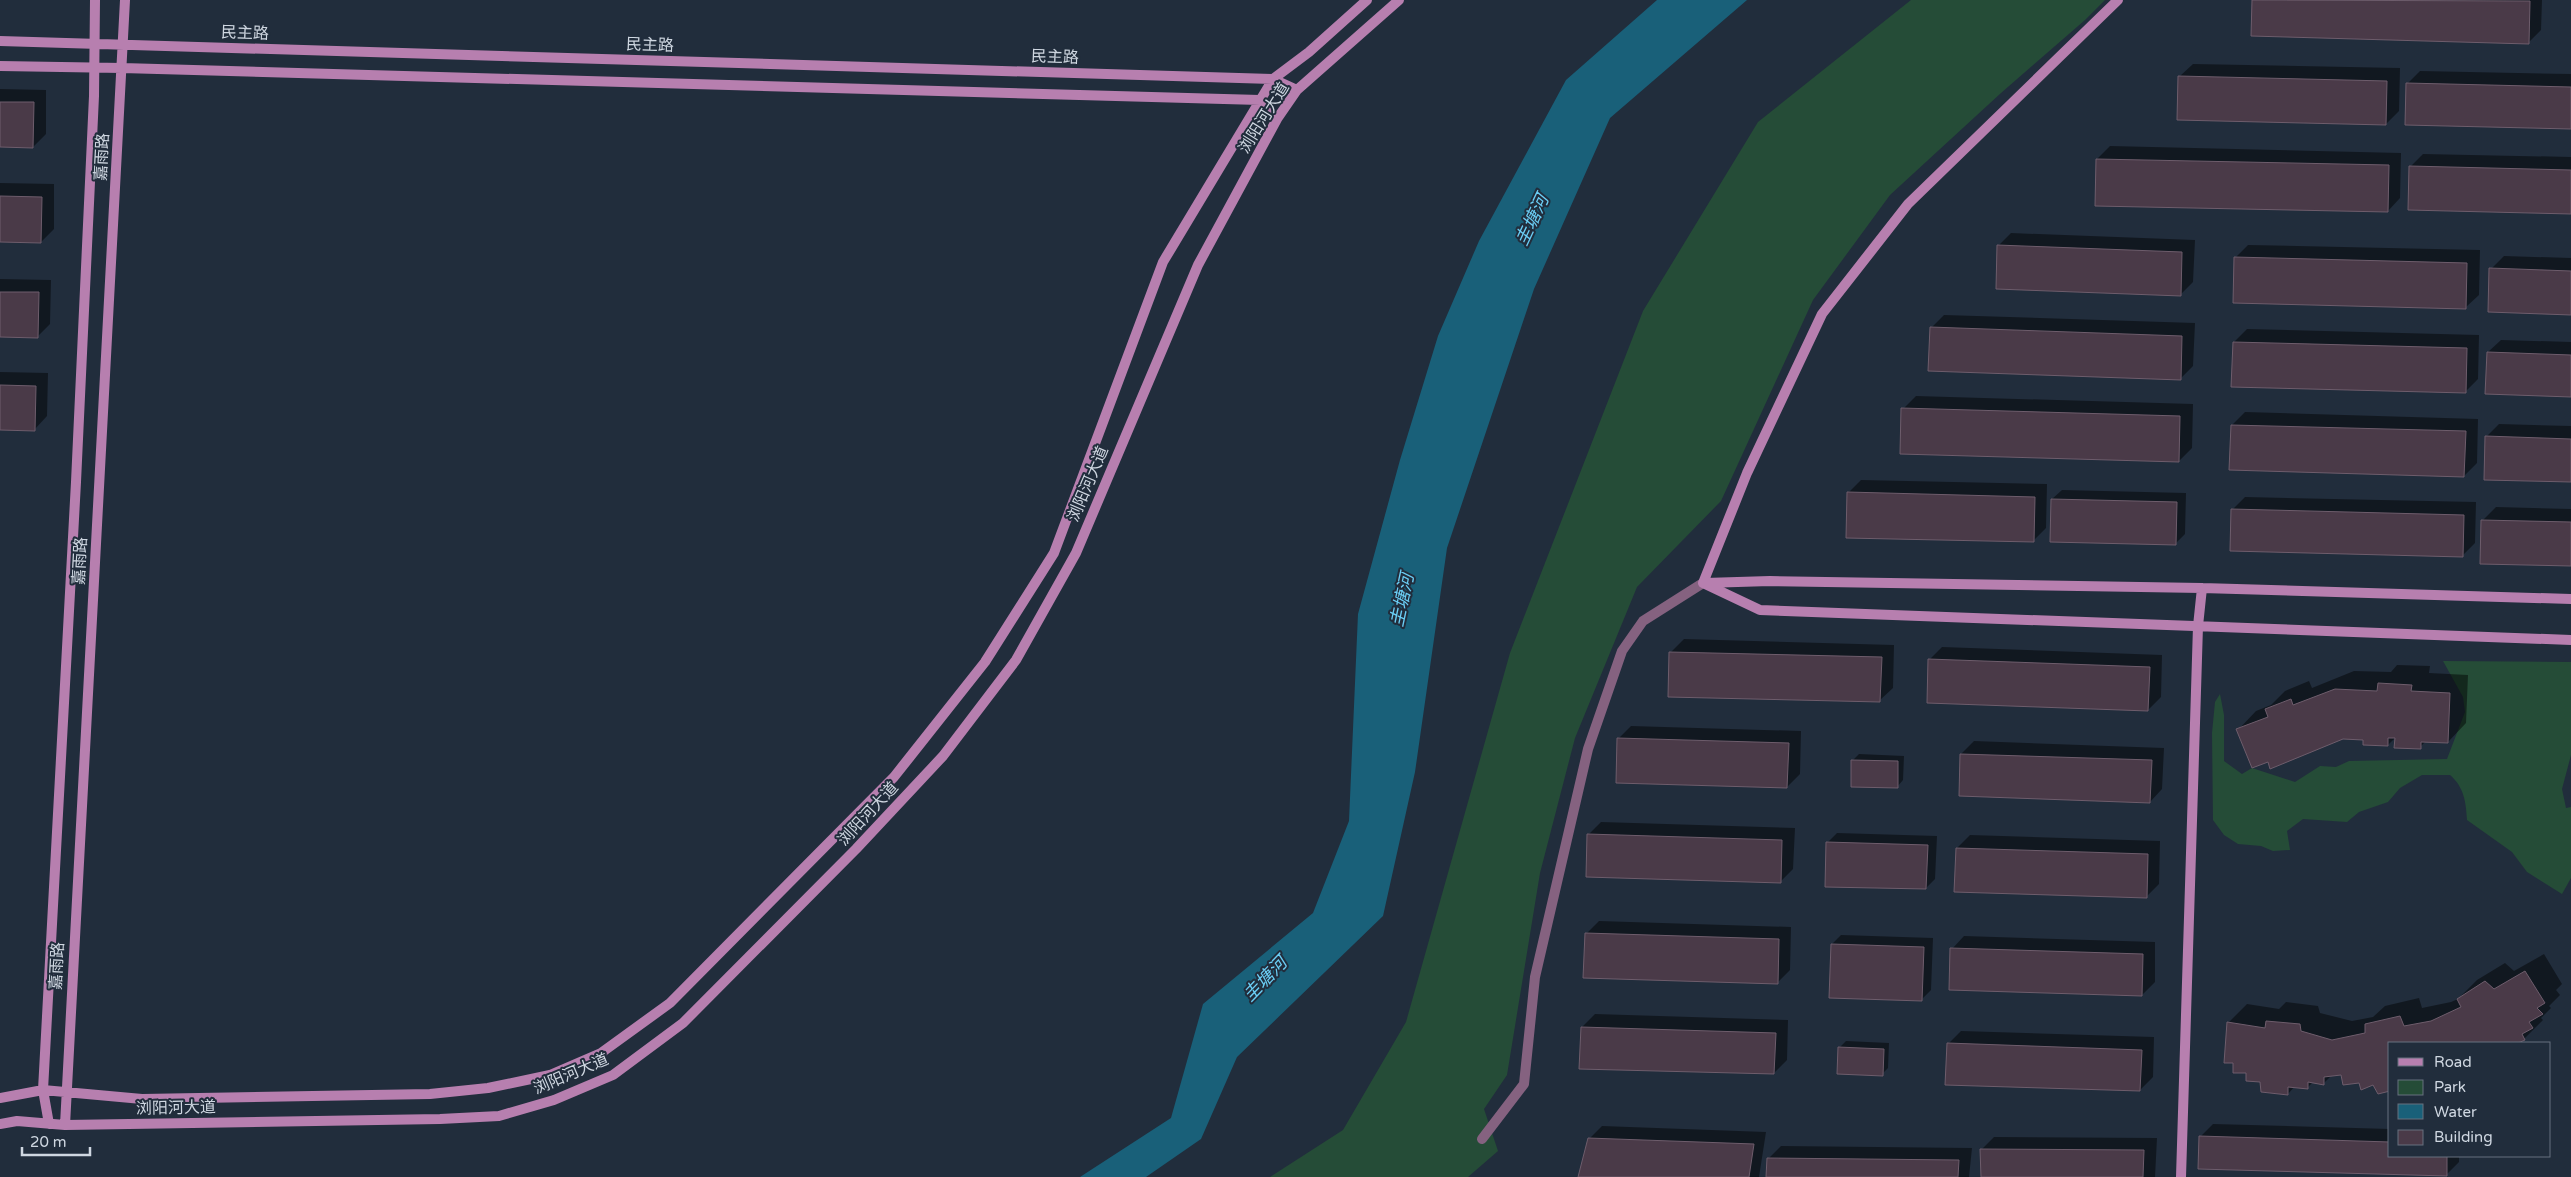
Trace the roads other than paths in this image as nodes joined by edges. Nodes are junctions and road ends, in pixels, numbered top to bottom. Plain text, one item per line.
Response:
1 (95, 0) edge
2 (125, 0) edge
3 (1367, 0) edge
4 (1399, 0) edge
5 (2118, 0) edge
6 (0, 42) edge
7 (94, 44) junction
8 (124, 44) junction
9 (0, 66) edge
10 (94, 68) junction
11 (122, 68) junction
12 (1273, 79) junction
13 (1297, 90) junction
14 (1260, 100) junction
15 (1277, 119) junction
16 (1703, 583) junction
17 (2202, 588) junction
18 (2571, 599) edge
19 (2198, 626) junction
20 (2571, 640) edge
21 (43, 1090) junction
22 (65, 1092) junction
23 (0, 1098) edge
24 (0, 1124) edge
25 (49, 1124) junction
26 (65, 1124) junction
27 (1482, 1139) dead end
28 (2182, 1177) edge

1 - 7 main road, 嘉雨路
2 - 8 main road, 嘉雨路
3 - 12 main road, 浏阳河大道
4 - 13 main road, 浏阳河大道
5 - 16 main road
6 - 7 main road, 民主路
7 - 8 main road, 民主路
7 - 10 main road, 嘉雨路
8 - 11 main road, 嘉雨路
8 - 12 main road, 民主路
9 - 10 main road
10 - 11 main road
10 - 21 main road, 嘉雨路
11 - 14 main road
11 - 22 main road, 嘉雨路
12 - 13 main road, 民主路
12 - 14 main road, 浏阳河大道
13 - 15 main road, 浏阳河大道
14 - 15 main road
14 - 22 main road, 浏阳河大道
15 - 26 main road, 浏阳河大道
16 - 17 main road
16 - 19 main road
16 - 27 street
17 - 18 main road
17 - 19 main road
19 - 20 main road
19 - 28 main road
21 - 22 main road, 浏阳河大道
21 - 23 main road, 浏阳河大道
21 - 25 main road, 嘉雨路
22 - 26 main road, 嘉雨路
24 - 25 main road, 浏阳河大道
25 - 26 main road, 浏阳河大道

